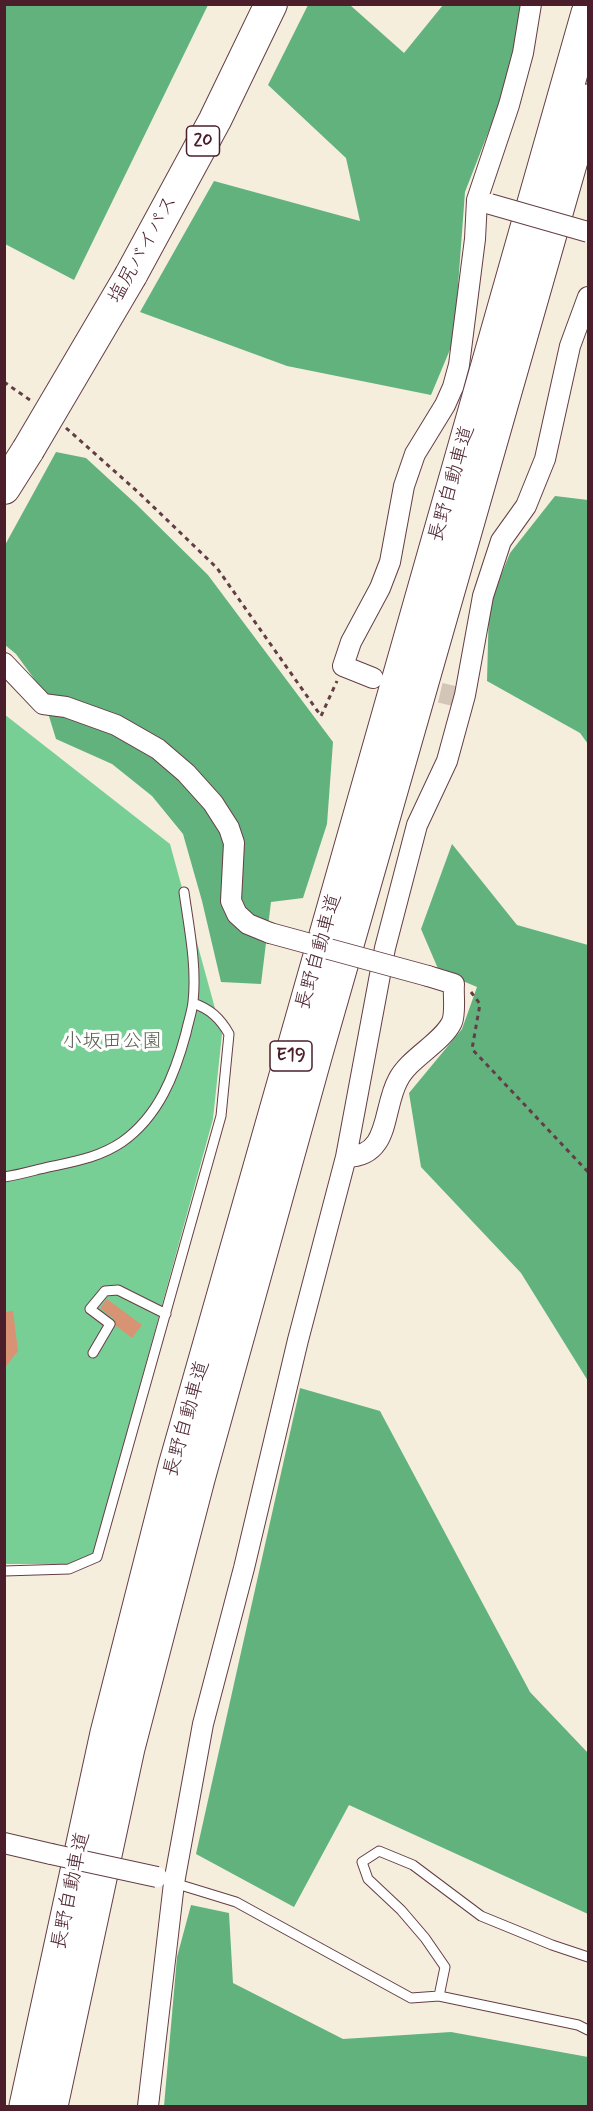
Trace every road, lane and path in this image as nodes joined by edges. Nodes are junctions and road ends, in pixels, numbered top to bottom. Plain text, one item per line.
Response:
1 (271, 4) edge
2 (531, 4) edge
3 (588, 13) edge
4 (588, 101) edge
5 (483, 202) junction
6 (588, 232) edge
7 (588, 297) edge
8 (4, 382) edge
9 (36, 404) dead end
10 (62, 425) dead end
11 (4, 488) edge
12 (4, 663) edge
13 (343, 666) junction
14 (373, 678) dead end
15 (184, 892) dead end
16 (454, 984) junction
17 (193, 1003) junction
18 (346, 1157) junction
19 (588, 1172) edge
20 (4, 1177) edge
21 (166, 1314) junction
22 (93, 1353) dead end
23 (4, 1572) edge
24 (4, 1843) edge
25 (166, 1880) junction
26 (588, 1957) edge
27 (439, 1996) junction
28 (588, 2030) edge
29 (26, 2106) edge
30 (51, 2106) edge
31 (148, 2106) edge

1 - 11 highway, 塩尻バイパス / 20, bridge
2 - 5 street
3 - 29 highway, 長野自動車道 / E19
4 - 30 highway, 長野自動車道 / E19
5 - 6 street, bridge
5 - 13 street
7 - 18 street
8 - 9 path
10 - 13 path
12 - 16 street, bridge
13 - 14 street
15 - 17 lane
16 - 18 street
16 - 19 path
17 - 20 lane
17 - 21 lane
18 - 25 street
21 - 22 lane
21 - 23 lane
24 - 25 street, bridge
25 - 27 lane
25 - 31 street
26 - 27 lane
27 - 28 lane

